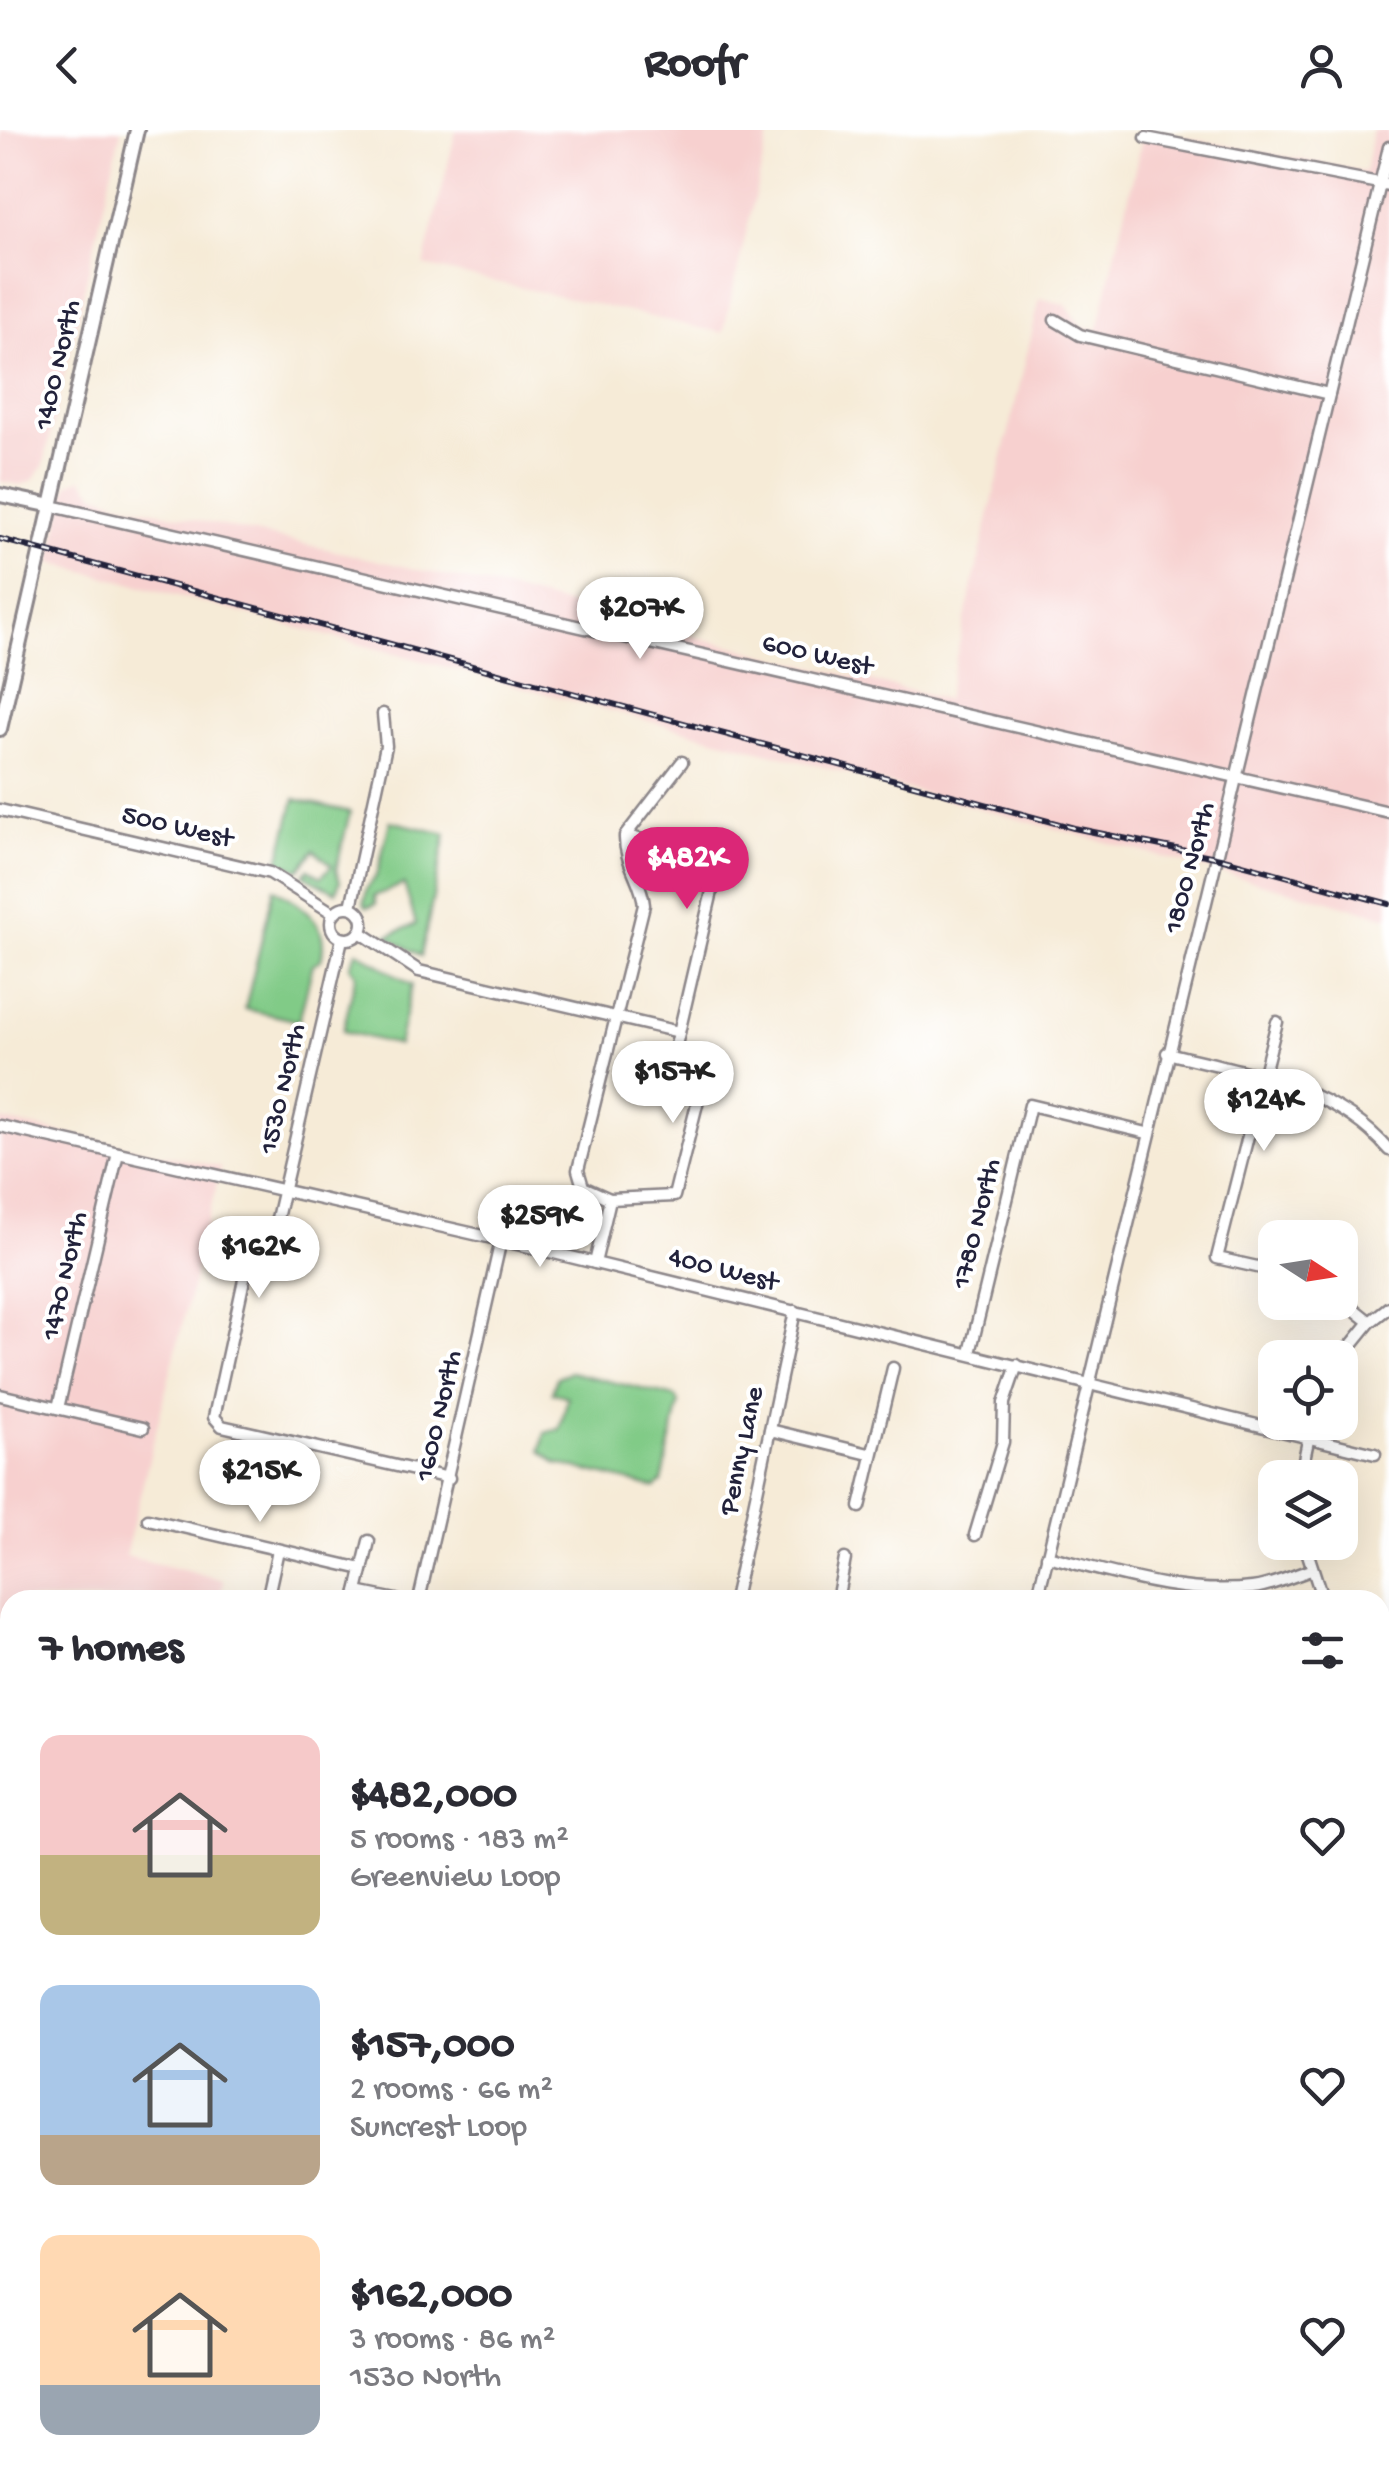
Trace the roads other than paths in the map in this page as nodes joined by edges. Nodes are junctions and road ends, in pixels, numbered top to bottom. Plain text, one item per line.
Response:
1 (138, 130) edge
2 (1146, 138) dead end
3 (1389, 147) edge
4 (1385, 184) edge
5 (1055, 320) dead end
6 (1330, 394) junction
7 (0, 495) edge
8 (52, 506) junction
9 (4, 696) edge
10 (382, 714) dead end
11 (0, 728) edge
12 (682, 762) dead end
13 (1237, 779) junction
14 (0, 810) edge
15 (1389, 812) edge
16 (625, 836) junction
17 (351, 907) junction
18 (333, 914) junction
19 (360, 932) junction
20 (342, 939) junction
21 (615, 1016) junction
22 (1276, 1022) dead end
23 (679, 1032) junction
24 (1167, 1053) junction
25 (1263, 1077) junction
26 (0, 1126) edge
27 (1148, 1134) junction
28 (1389, 1150) edge
29 (118, 1153) junction
30 (284, 1190) junction
31 (610, 1199) junction
32 (501, 1240) junction
33 (595, 1263) junction
34 (1258, 1267) edge
35 (1389, 1306) edge
36 (795, 1311) junction
37 (1358, 1312) edge
38 (1370, 1322) junction
39 (1355, 1340) edge
40 (970, 1354) junction
41 (1017, 1365) junction
42 (893, 1368) dead end
43 (1088, 1381) junction
44 (0, 1395) edge
45 (58, 1408) junction
46 (1258, 1425) edge
47 (142, 1428) dead end
48 (770, 1430) junction
49 (1316, 1440) edge
50 (869, 1454) junction
51 (1376, 1454) dead end
52 (449, 1478) junction
53 (860, 1507) dead end
54 (148, 1519) dead end
55 (975, 1535) dead end
56 (369, 1541) dead end
57 (278, 1550) junction
58 (1047, 1556) junction
59 (845, 1559) dead end
60 (1308, 1560) edge
61 (362, 1569) junction
62 (1311, 1570) junction
63 (269, 1590) edge
64 (357, 1590) edge
65 (421, 1590) edge
66 (736, 1590) edge
67 (838, 1590) edge
68 (1039, 1590) edge
69 (1319, 1590) edge

1 - 8 main road, 1400 North
2 - 4 street
3 - 4 street, 1800 North
4 - 6 street, 1800 North
5 - 6 street
6 - 13 street, 1800 North
7 - 8 main road, 600 West
8 - 9 main road, 1400 North
8 - 13 street, 600 West
9 - 11 main road, 1400 North
10 - 17 street
12 - 16 street
13 - 15 street, 600 West
13 - 24 street, 1800 North
14 - 18 street, 500 West
16 - 21 street
16 - 23 street
17 - 18 street
17 - 19 street
18 - 20 street
19 - 20 street
19 - 21 street
20 - 30 street, 1530 North
21 - 23 street
21 - 31 street
22 - 25 street
23 - 31 street
24 - 25 street
24 - 27 street, 1800 North
25 - 28 street
25 - 34 street
26 - 29 street, 400 West
27 - 40 street, 1780 North
27 - 43 street, 1800 North
29 - 30 street, 400 West
29 - 45 street, 1470 North
30 - 32 street, 400 West
30 - 52 street, 1530 North
31 - 33 street
32 - 33 street, 400 West
32 - 52 street, 1600 North
33 - 36 street, 400 West
35 - 38 street
36 - 40 street, 400 West
36 - 48 street, Penny Lane
37 - 38 street
38 - 39 street
40 - 41 street, 400 West
41 - 43 street, 400 West
41 - 55 street
42 - 50 street
43 - 46 street, 400 West
43 - 58 street, 1800 North
44 - 45 street
45 - 47 street
48 - 50 street
48 - 66 street, Penny Lane
49 - 51 street, 400 West
50 - 53 street
52 - 65 street, 1600 North
54 - 57 street
56 - 61 street
57 - 61 street
57 - 63 street
58 - 62 street
58 - 68 street, 1800 North
59 - 67 street
60 - 62 street
61 - 64 street
62 - 69 street

